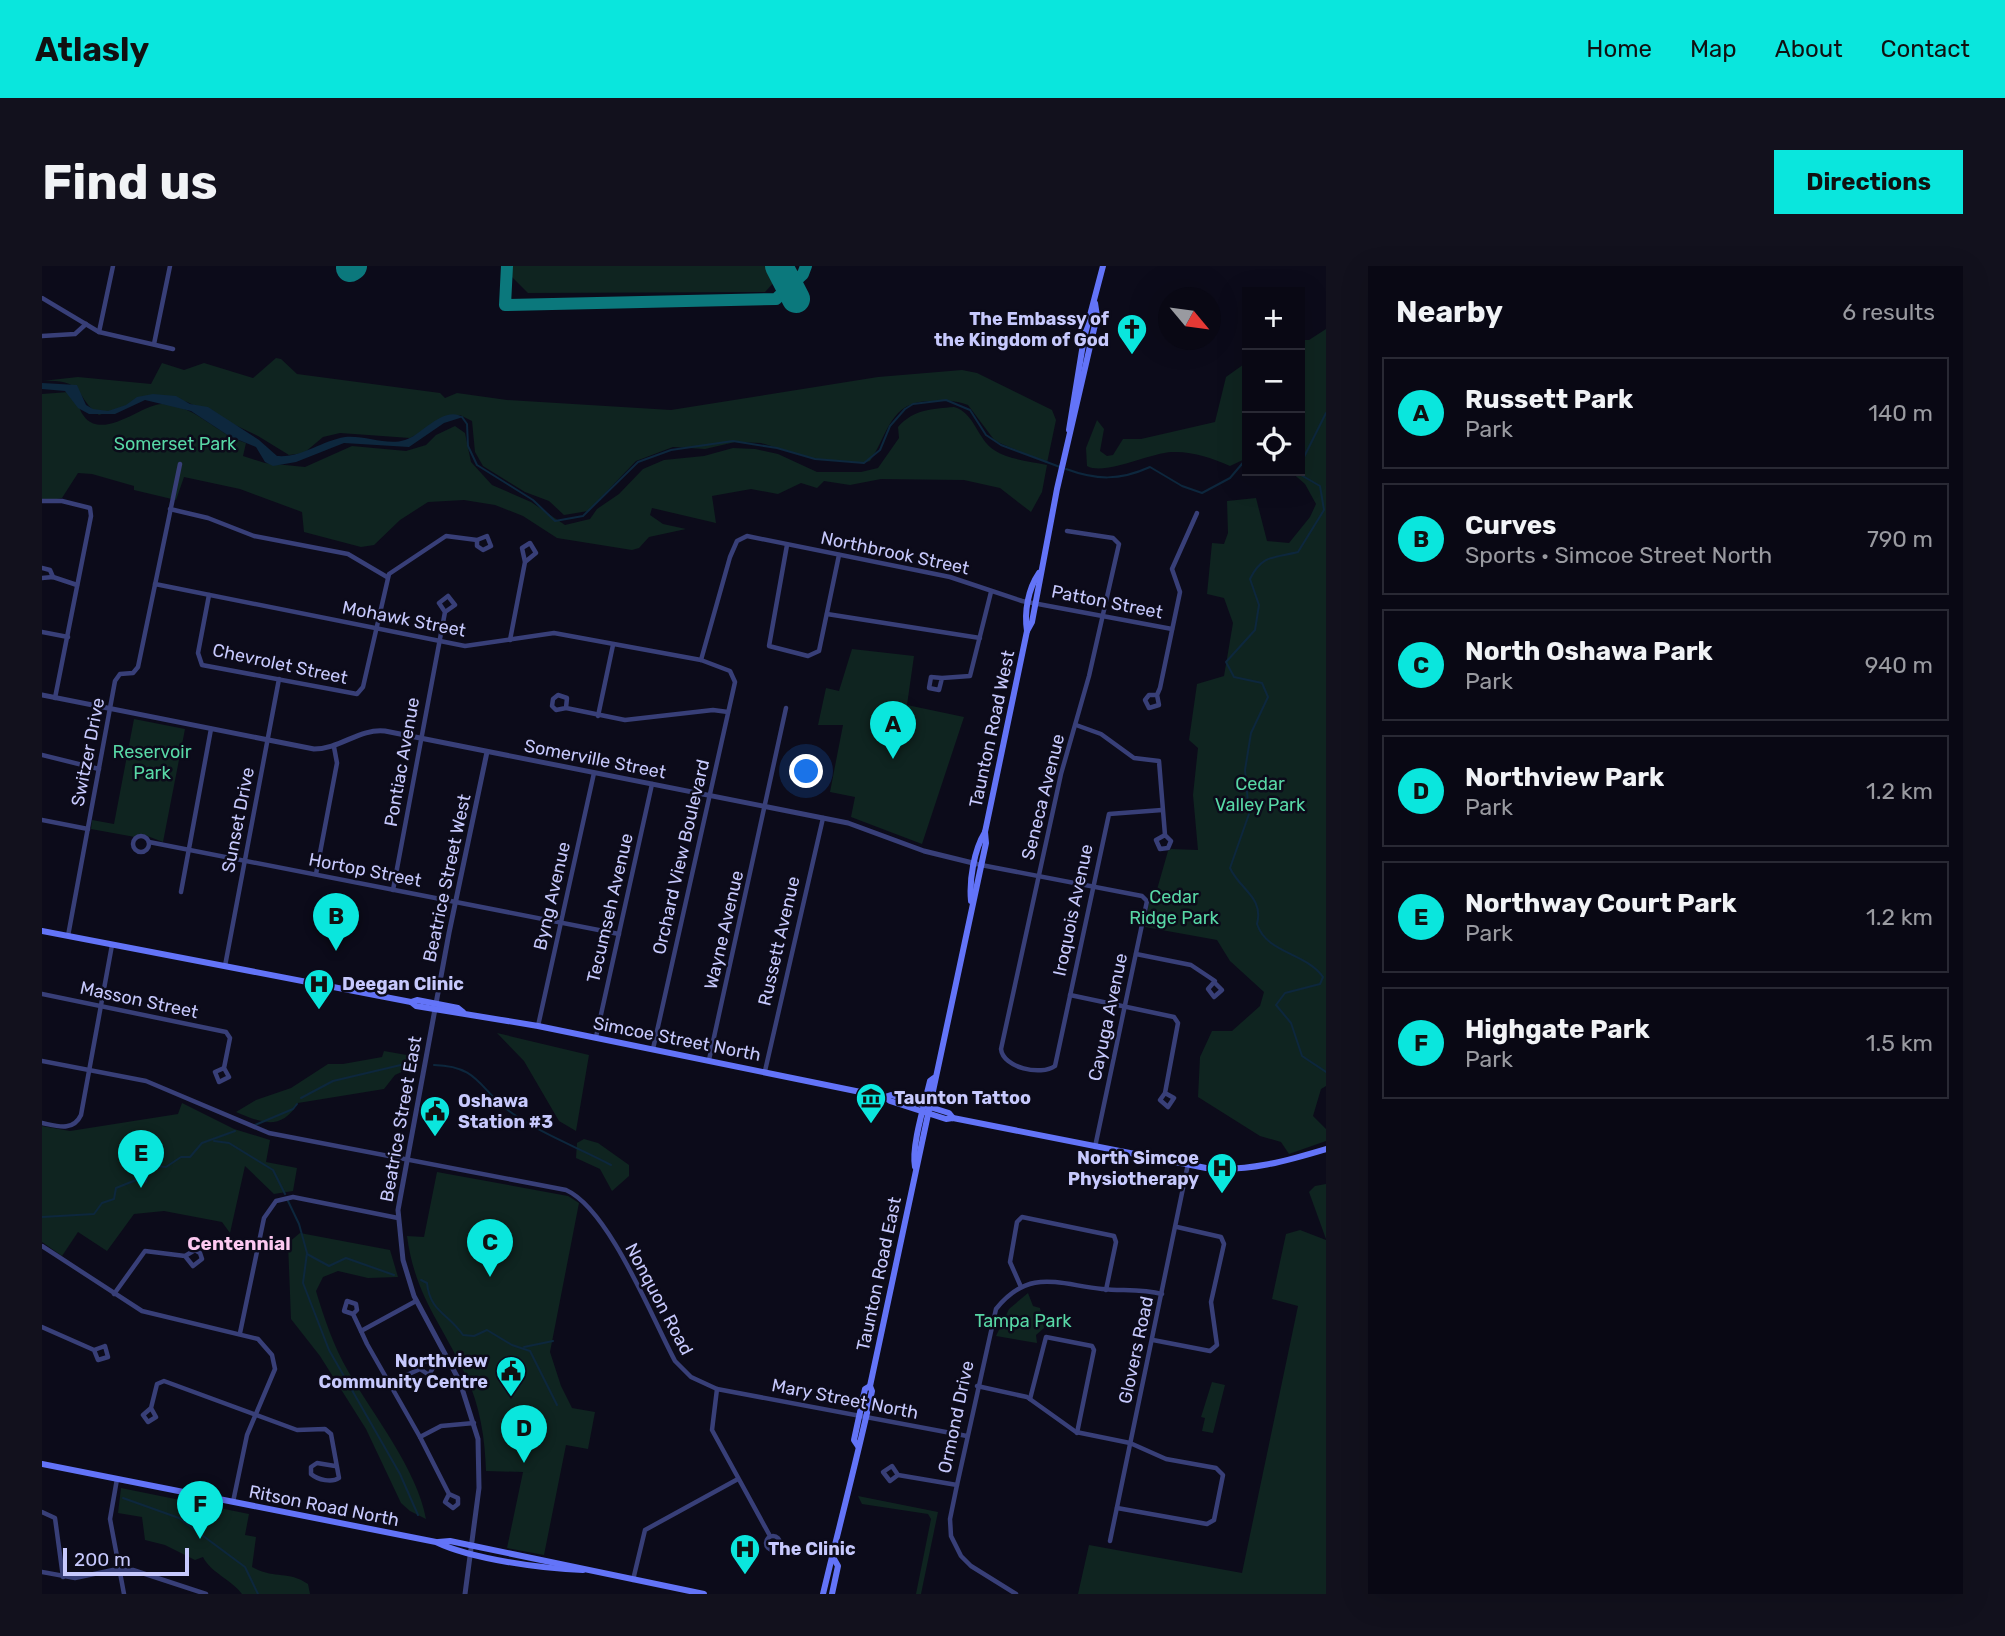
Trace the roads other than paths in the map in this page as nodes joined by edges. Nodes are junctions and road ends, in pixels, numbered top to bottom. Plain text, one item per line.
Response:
1 (113, 266) edge
2 (170, 266) edge
3 (1103, 266) edge
4 (42, 298) edge
5 (86, 324) junction
6 (99, 332) junction
7 (42, 336) edge
8 (154, 344) junction
9 (173, 349) dead end
10 (180, 464) dead end
11 (42, 501) edge
12 (170, 509) junction
13 (1197, 513) dead end
14 (1066, 531) dead end
15 (477, 540) dead end
16 (787, 545) junction
17 (839, 555) junction
18 (526, 562) dead end
19 (42, 568) edge
20 (54, 577) junction
21 (387, 577) junction
22 (42, 578) edge
23 (155, 584) junction
24 (77, 585) junction
25 (991, 592) junction
26 (209, 595) junction
27 (1032, 602) junction
28 (445, 612) dead end
29 (827, 614) junction
30 (1103, 615) junction
31 (375, 628) junction
32 (1172, 629) junction
33 (42, 632) edge
34 (68, 637) junction
35 (980, 638) junction
36 (510, 640) junction
37 (439, 641) junction
38 (613, 645) junction
39 (701, 660) junction
40 (730, 671) joint
41 (942, 678) dead end
42 (279, 679) junction
43 (42, 695) edge
44 (1157, 695) dead end
45 (55, 698) junction
46 (566, 708) dead end
47 (786, 708) dead end
48 (110, 709) junction
49 (728, 712) junction
50 (598, 716) junction
51 (1076, 725) junction
52 (211, 729) junction
53 (420, 738) junction
54 (268, 740) junction
55 (334, 747) junction
56 (487, 751) junction
57 (42, 755) edge
58 (99, 769) junction
59 (594, 773) junction
60 (652, 784) junction
61 (709, 796) junction
62 (766, 806) junction
63 (1161, 810) junction
64 (824, 818) junction
65 (42, 820) edge
66 (88, 829) junction
67 (1165, 835) dead end
68 (149, 842) dead end
69 (189, 849) junction
70 (245, 860) junction
71 (978, 864) junction
72 (316, 874) junction
73 (1037, 876) junction
74 (1092, 887) junction
75 (393, 890) junction
76 (181, 892) dead end
77 (1142, 896) joint
78 (456, 902) junction
79 (561, 922) junction
80 (42, 931) edge
81 (619, 934) junction
82 (68, 936) junction
83 (113, 945) junction
84 (1136, 954) junction
85 (225, 967) junction
86 (1215, 983) dead end
87 (42, 995) edge
88 (1070, 995) junction
89 (101, 1006) junction
90 (436, 1006) junction
91 (1125, 1006) junction
92 (538, 1026) junction
93 (596, 1037) junction
94 (653, 1049) junction
95 (709, 1060) junction
96 (42, 1061) edge
97 (1055, 1066) joint
98 (224, 1068) dead end
99 (89, 1070) junction
100 (765, 1071) junction
101 (1165, 1093) dead end
102 (927, 1109) junction
103 (42, 1123) edge
104 (1095, 1147) junction
105 (1326, 1149) edge
106 (406, 1159) junction
107 (1188, 1164) junction
108 (398, 1218) junction
109 (1177, 1227) junction
110 (42, 1246) edge
111 (185, 1256) dead end
112 (1021, 1287) junction
113 (1106, 1290) junction
114 (114, 1294) junction
115 (1162, 1294) junction
116 (416, 1301) junction
117 (354, 1314) dead end
118 (42, 1327) edge
119 (361, 1331) junction
120 (240, 1333) junction
121 (1153, 1340) junction
122 (94, 1350) dead end
123 (420, 1369) dead end
124 (387, 1384) junction
125 (977, 1386) junction
126 (717, 1389) junction
127 (1030, 1399) junction
128 (151, 1408) dead end
129 (255, 1415) junction
130 (863, 1416) junction
131 (474, 1423) junction
132 (1077, 1433) junction
133 (967, 1436) junction
134 (420, 1437) junction
135 (1130, 1443) junction
136 (42, 1464) edge
137 (335, 1466) junction
138 (898, 1475) dead end
139 (117, 1479) junction
140 (738, 1479) junction
141 (957, 1485) junction
142 (449, 1494) dead end
143 (233, 1502) junction
144 (1117, 1508) junction
145 (42, 1512) edge
146 (770, 1536) dead end
147 (1110, 1541) dead end
148 (471, 1549) junction
149 (834, 1559) junction
150 (119, 1570) junction
151 (42, 1572) edge
152 (63, 1577) junction
153 (633, 1580) junction
154 (124, 1594) edge
155 (206, 1594) edge
156 (465, 1594) edge
157 (704, 1594) edge
158 (823, 1594) edge
159 (832, 1594) edge
160 (1016, 1594) edge

1 - 6 street
2 - 8 street
3 - 27 main road, Taunton Road West
4 - 5 street
5 - 6 street
5 - 7 street
6 - 8 street
8 - 9 street
10 - 12 street, Switzer Drive
11 - 24 street
12 - 21 street
12 - 23 street, Switzer Drive
13 - 32 street
14 - 30 street, Seneca Avenue
15 - 21 street
16 - 17 street, Northbrook Street
16 - 29 street
16 - 39 street, Northbrook Street
17 - 25 street, Northbrook Street
17 - 29 street
18 - 36 street
19 - 20 street
20 - 22 street
20 - 24 street
21 - 31 street
23 - 26 street, Mohawk Street
23 - 48 street, Switzer Drive
24 - 34 street
25 - 27 street, Northbrook Street
25 - 35 street
26 - 31 street, Mohawk Street
26 - 42 street, Chevrolet Street
27 - 30 street, Patton Street
27 - 71 main road, Taunton Road West
28 - 37 street, Pontiac Avenue
29 - 35 street
30 - 32 street, Patton Street
30 - 51 street, Seneca Avenue
31 - 37 street, Mohawk Street
31 - 42 street, Chevrolet Street
32 - 44 street
33 - 34 street
34 - 45 street
35 - 41 street
36 - 37 street, Mohawk Street
36 - 38 street, Mohawk Street
37 - 53 street, Pontiac Avenue
38 - 39 street, Mohawk Street
38 - 50 street
39 - 40 street, Mohawk Street
40 - 49 street, Orchard View Boulevard
42 - 54 street, Sunset Drive
43 - 45 street, Somerville Street
45 - 48 street, Somerville Street
46 - 50 street
47 - 62 street, Wayne Avenue
48 - 52 street, Somerville Street
48 - 58 street, Switzer Drive
49 - 50 street
49 - 61 street, Orchard View Boulevard
51 - 63 street
51 - 73 street, Seneca Avenue
52 - 54 street, Somerville Street
52 - 69 street
53 - 55 street, Somerville Street
53 - 56 street, Somerville Street
53 - 75 street, Pontiac Avenue
54 - 55 street, Somerville Street
54 - 70 street, Sunset Drive
55 - 72 street
56 - 59 street, Somerville Street
56 - 78 street, Beatrice Street West
57 - 58 street
58 - 66 street, Switzer Drive
59 - 60 street, Somerville Street
59 - 79 street, Byng Avenue
60 - 61 street, Somerville Street
60 - 81 street, Tecumseh Avenue
61 - 62 street, Somerville Street
61 - 94 street, Orchard View Boulevard
62 - 64 street, Somerville Street
62 - 95 street, Wayne Avenue
63 - 67 street
63 - 74 street, Iroquois Avenue
64 - 71 street, Somerville Street
64 - 100 street, Russett Avenue
65 - 66 street
66 - 82 street, Switzer Drive
68 - 69 street, Hortop Street
69 - 70 street, Hortop Street
69 - 76 street
70 - 72 street, Hortop Street
70 - 85 street, Sunset Drive
71 - 73 street, Somerville Street
71 - 102 main road, Taunton Road West
72 - 75 street, Hortop Street
73 - 74 street, Somerville Street
73 - 97 street, Seneca Avenue
74 - 77 street, Somerville Street
74 - 88 street, Iroquois Avenue
75 - 78 street, Hortop Street
77 - 84 street, Cayuga Avenue
78 - 79 street, Hortop Street
78 - 90 street, Beatrice Street West
79 - 81 street, Hortop Street
79 - 92 street, Byng Avenue
80 - 82 main road, Simcoe Street North
81 - 93 street, Tecumseh Avenue
82 - 83 main road, Simcoe Street North
83 - 85 main road, Simcoe Street North
83 - 89 street
84 - 86 street
84 - 91 street, Cayuga Avenue
85 - 90 main road, Simcoe Street North
87 - 89 street, Masson Street
88 - 91 street
88 - 97 street, Iroquois Avenue
89 - 98 street, Masson Street
89 - 99 street
90 - 92 main road, Simcoe Street North
90 - 106 street, Beatrice Street East
91 - 101 street
91 - 104 street, Cayuga Avenue
92 - 93 main road, Simcoe Street North
93 - 94 main road, Simcoe Street North
94 - 95 main road, Simcoe Street North
95 - 100 main road, Simcoe Street North
96 - 99 street
99 - 103 street
99 - 106 street
100 - 102 main road, Simcoe Street North
102 - 104 main road, Simcoe Street North
102 - 130 main road, Taunton Road East
104 - 107 main road, Simcoe Street North
105 - 107 main road, Simcoe Street North
106 - 108 street, Beatrice Street East
106 - 126 street, Nonquon Road
107 - 109 street, Glovers Road
108 - 116 street, Beatrice Street East
108 - 120 street
109 - 115 street, Glovers Road
109 - 121 street
110 - 114 street
111 - 114 street
112 - 113 street
112 - 113 street
112 - 125 street, Ormond Drive
113 - 115 street
114 - 120 street
115 - 121 street, Glovers Road
116 - 119 street
116 - 131 street, Beatrice Street East
117 - 119 street
118 - 122 street
119 - 124 street
120 - 129 street
121 - 135 street, Glovers Road
123 - 124 street
124 - 134 street
125 - 127 street
125 - 133 street, Ormond Drive
126 - 130 street, Mary Street North
126 - 140 street
127 - 132 street
127 - 132 street
128 - 129 street
129 - 137 street
129 - 143 street
130 - 133 street, Mary Street North
130 - 149 main road, Taunton Road East
131 - 134 street
131 - 148 street, Beatrice Street East
132 - 135 street
133 - 141 street, Ormond Drive
134 - 142 street
135 - 144 street, Glovers Road
135 - 144 street
136 - 139 main road, Ritson Road North
137 - 137 street
138 - 141 street
139 - 143 main road, Ritson Road North
139 - 150 street
140 - 146 street
140 - 153 street
141 - 160 street, Ormond Drive
143 - 148 main road, Ritson Road North
144 - 147 street, Glovers Road
145 - 152 street
148 - 153 main road, Ritson Road North
148 - 156 street, Beatrice Street East
149 - 158 main road, Taunton Road East
149 - 159 main road, Taunton Road East
150 - 152 street
150 - 154 street
150 - 155 street
151 - 152 street
153 - 157 main road, Ritson Road North

